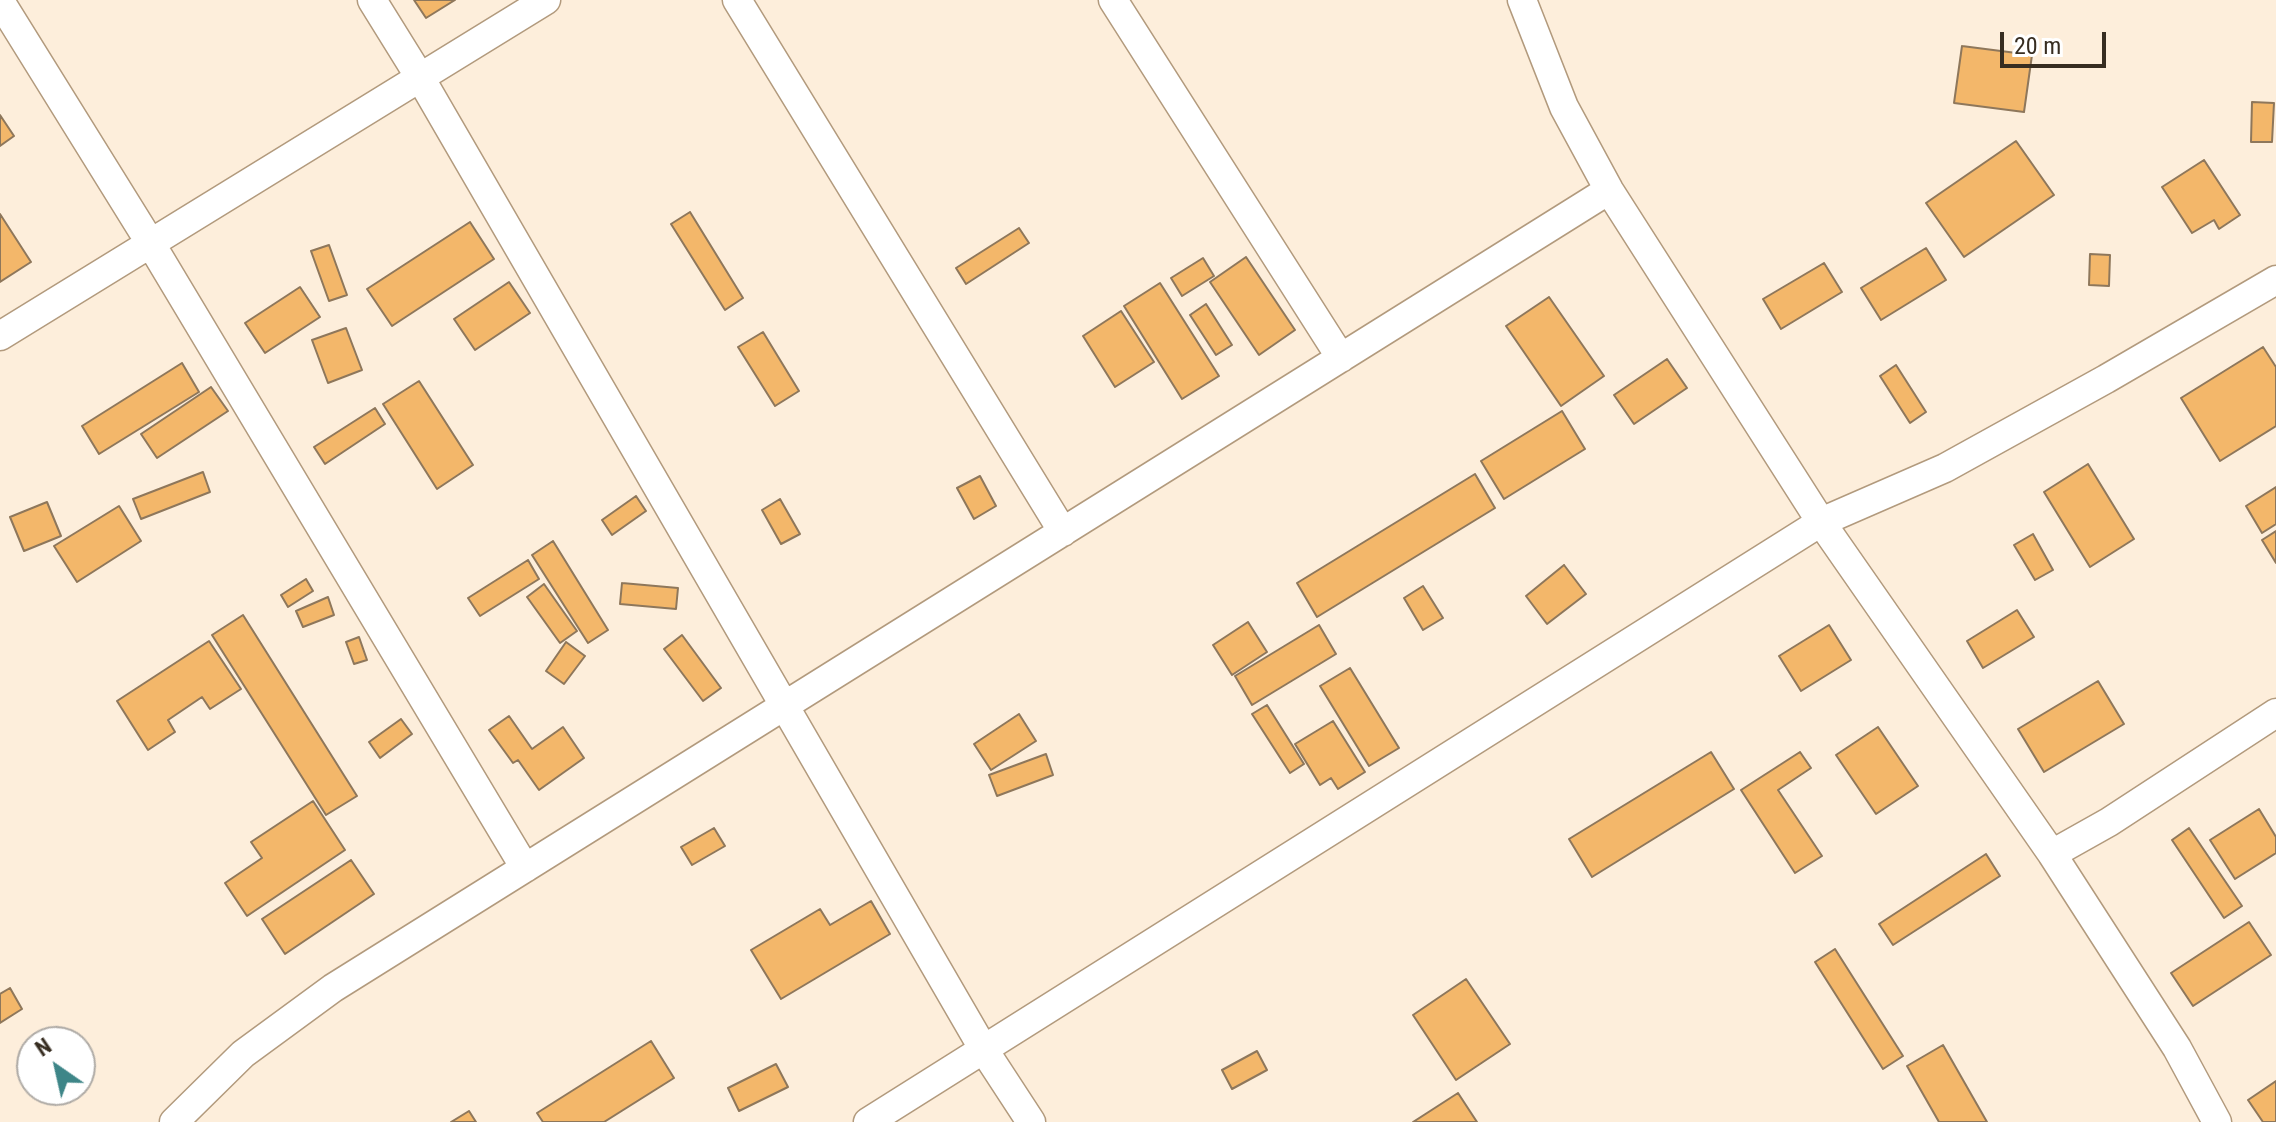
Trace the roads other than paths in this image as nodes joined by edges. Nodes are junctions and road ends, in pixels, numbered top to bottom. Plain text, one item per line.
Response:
1 (372, 0) edge
2 (546, 0) edge
3 (737, 0) edge
4 (1113, 0) edge
5 (1522, 0) edge
6 (0, 1) edge
7 (421, 79) junction
8 (1609, 190) junction
9 (151, 244) junction
10 (2276, 280) edge
11 (0, 336) edge
12 (1341, 358) junction
13 (1821, 522) junction
14 (1063, 532) junction
15 (786, 706) junction
16 (2276, 713) edge
17 (2052, 854) junction
18 (525, 868) junction
19 (984, 1050) junction
20 (174, 1122) edge
21 (868, 1122) edge
22 (1031, 1122) edge
23 (2217, 1122) edge

1 - 7 street
2 - 7 street
3 - 14 street
4 - 12 street
5 - 8 street
6 - 9 street
7 - 9 street
7 - 15 street
8 - 12 street
8 - 13 street
9 - 11 street
9 - 18 street
10 - 13 street
12 - 14 street
13 - 17 street
13 - 19 street
14 - 15 street
15 - 18 street
15 - 19 street
16 - 17 street
17 - 23 street
18 - 20 street
19 - 21 street
19 - 22 street

